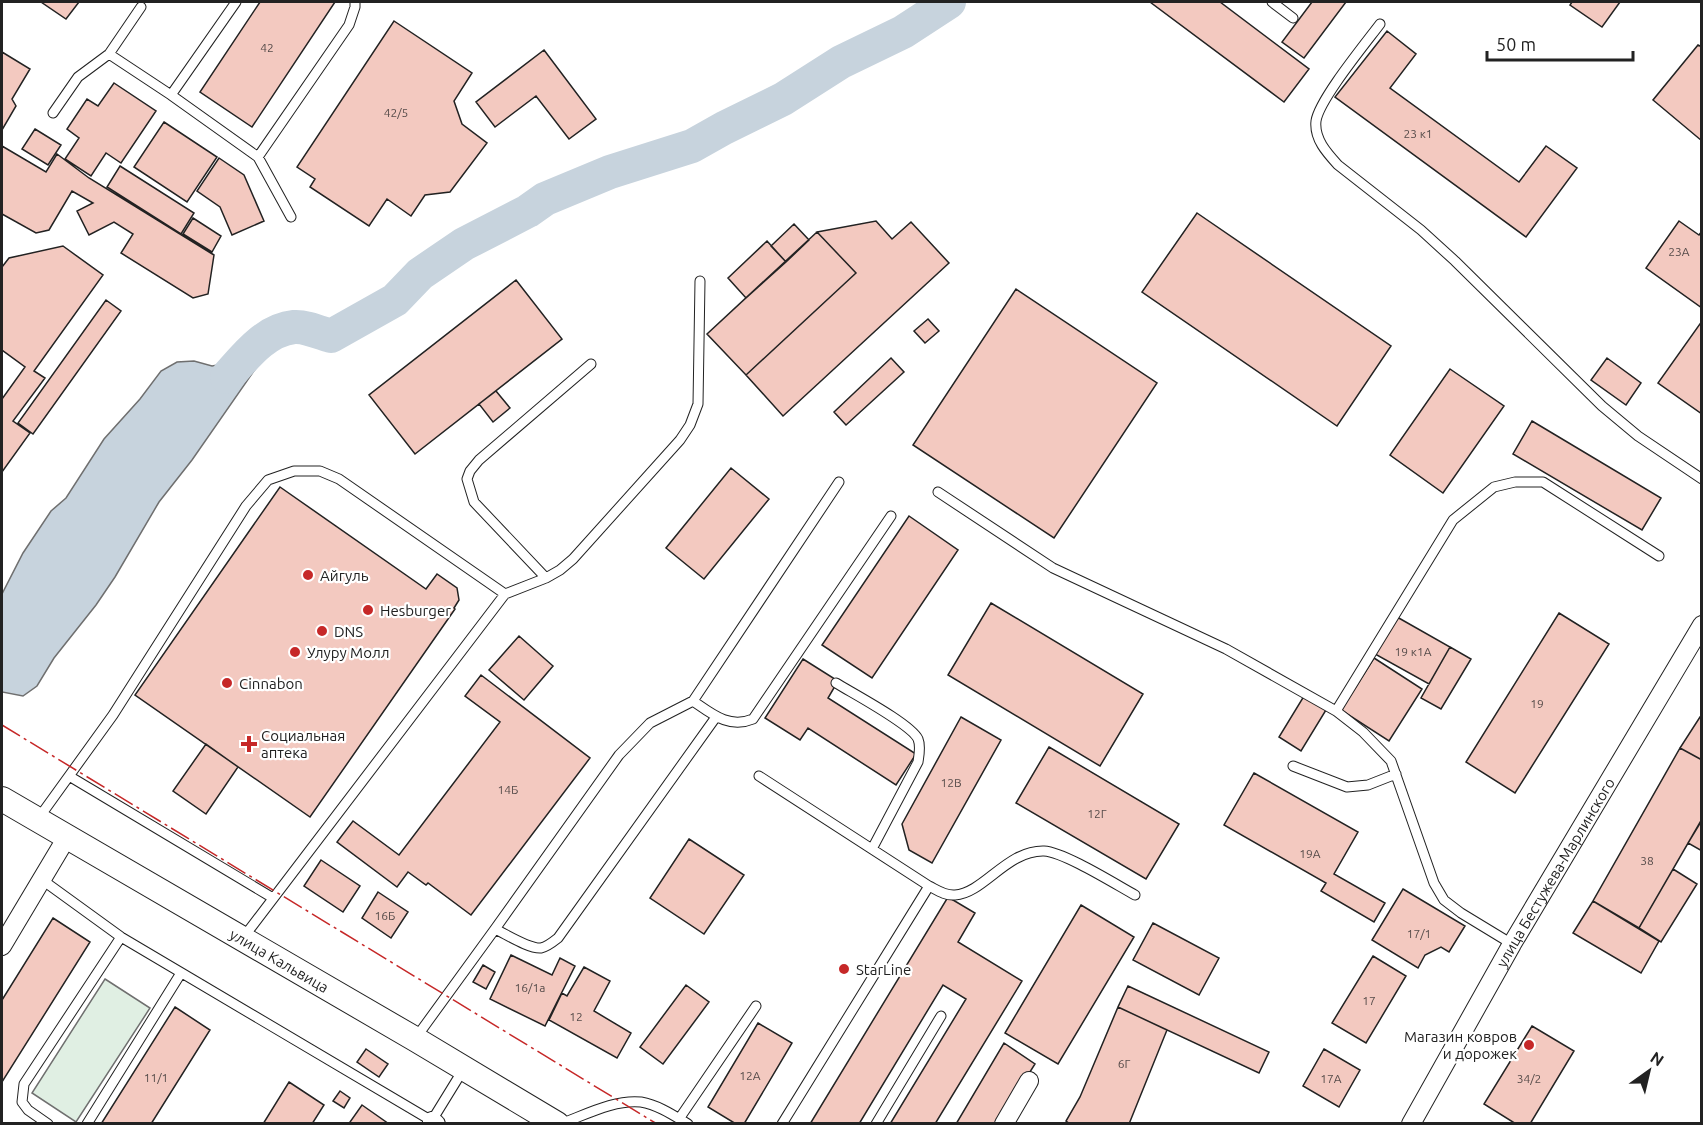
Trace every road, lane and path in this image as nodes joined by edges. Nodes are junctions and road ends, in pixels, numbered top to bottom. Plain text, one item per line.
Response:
1 (236, 2) edge
2 (355, 2) edge
3 (1272, 2) edge
4 (141, 7) dead end
5 (1293, 18) dead end
6 (1380, 24) dead end
7 (109, 54) junction
8 (171, 95) junction
9 (53, 113) dead end
10 (258, 157) junction
11 (291, 217) dead end
12 (700, 281) dead end
13 (591, 364) dead end
14 (1701, 479) edge
15 (840, 482) dead end
16 (938, 492) dead end
17 (891, 516) dead end
18 (1659, 556) dead end
19 (546, 578) junction
20 (505, 594) junction
21 (1701, 625) edge
22 (836, 683) dead end
23 (693, 700) junction
24 (1336, 711) junction
25 (716, 717) junction
26 (1293, 766) dead end
27 (1396, 774) junction
28 (69, 776) junction
29 (759, 776) dead end
30 (2, 799) edge
31 (37, 819) junction
32 (67, 837) junction
33 (872, 849) junction
34 (41, 879) junction
35 (929, 885) junction
36 (1135, 895) dead end
37 (273, 898) junction
38 (495, 929) junction
39 (121, 937) junction
40 (241, 939) junction
41 (1512, 944) junction
42 (2, 946) edge
43 (181, 973) junction
44 (756, 1006) dead end
45 (941, 1016) dead end
46 (415, 1039) junction
47 (465, 1068) junction
48 (1029, 1081) dead end
49 (683, 1121) edge
50 (433, 1123) edge
51 (48, 1124) edge
52 (87, 1124) edge
53 (559, 1124) edge
54 (782, 1124) edge
55 (876, 1124) edge
56 (1004, 1124) edge
57 (1411, 1124) edge

1 - 8 lane
2 - 10 lane
3 - 5 lane
4 - 7 lane
6 - 14 lane
7 - 8 lane
7 - 9 lane
8 - 10 lane
10 - 11 lane
12 - 19 lane
13 - 19 lane
15 - 23 lane
16 - 24 lane
17 - 25 lane
18 - 24 lane
19 - 20 lane
20 - 28 lane
20 - 37 lane
21 - 41 street, улица Бестужева-Марлинского
22 - 33 lane
23 - 25 lane
23 - 38 lane
24 - 27 lane
25 - 38 lane
26 - 27 lane
27 - 41 lane
28 - 31 lane
28 - 37 lane
29 - 33 lane
30 - 31 street, улица Кальвица
31 - 32 street, улица Кальвица
32 - 34 street
32 - 40 street, улица Кальвица
33 - 35 lane
34 - 39 lane
34 - 42 street
35 - 36 lane
35 - 54 lane
37 - 40 lane
38 - 46 lane
39 - 43 lane
39 - 51 lane
40 - 46 street, улица Кальвица
41 - 57 street, улица Бестужева-Марлинского
43 - 50 lane
43 - 52 lane
44 - 49 lane
45 - 55 lane
46 - 47 street, улица Кальвица
47 - 50 lane
47 - 53 street, улица Кальвица
48 - 56 street
49 - 53 lane

